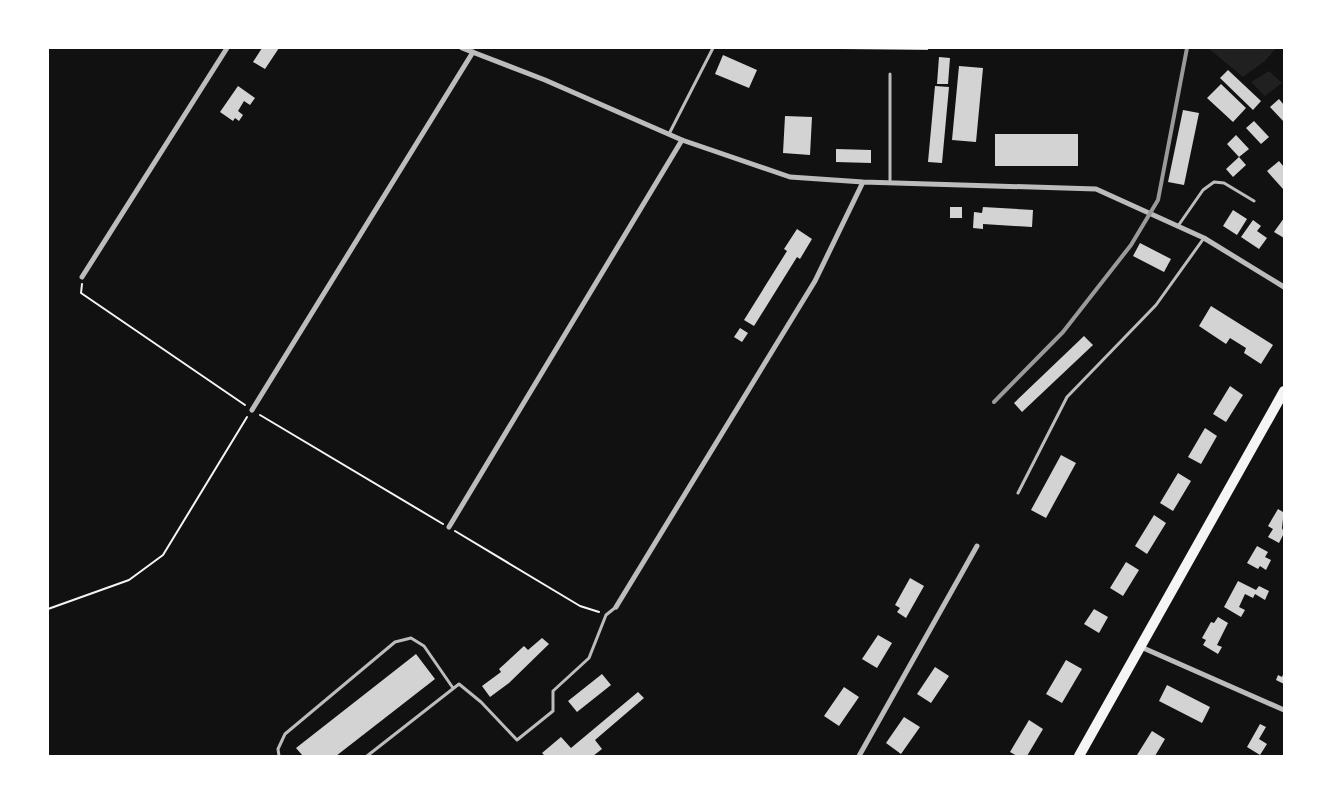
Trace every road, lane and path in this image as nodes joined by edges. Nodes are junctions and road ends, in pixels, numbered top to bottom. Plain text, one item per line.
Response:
1 (227, 48) edge
2 (462, 48) edge
3 (713, 48) edge
4 (473, 52) junction
5 (890, 74) dead end
6 (669, 134) junction
7 (682, 140) junction
8 (863, 182) junction
9 (890, 183) junction
10 (1254, 201) dead end
11 (1178, 226) junction
12 (1204, 238) junction
13 (82, 278) joint
14 (1284, 287) edge
15 (1284, 391) edge
16 (252, 410) junction
17 (1018, 493) dead end
18 (449, 527) junction
19 (977, 546) dead end
20 (616, 607) joint
21 (48, 609) edge
22 (606, 615) junction
23 (1140, 647) junction
24 (454, 688) junction
25 (1284, 710) edge
26 (279, 756) edge
27 (367, 756) edge
28 (859, 756) edge
29 (1079, 756) edge

1 - 13 street
2 - 4 street
3 - 6 lane
4 - 6 street
4 - 16 street
5 - 9 lane
6 - 7 street
7 - 8 street
7 - 18 street
8 - 9 street
8 - 20 street
9 - 11 street
10 - 11 lane
11 - 12 street
12 - 14 street
12 - 17 lane
13 - 16 path
15 - 23 main road
16 - 18 path
16 - 21 path
18 - 22 path
19 - 28 street
20 - 22 lane
22 - 24 lane
23 - 25 street
23 - 29 main road
24 - 26 lane
24 - 27 lane

